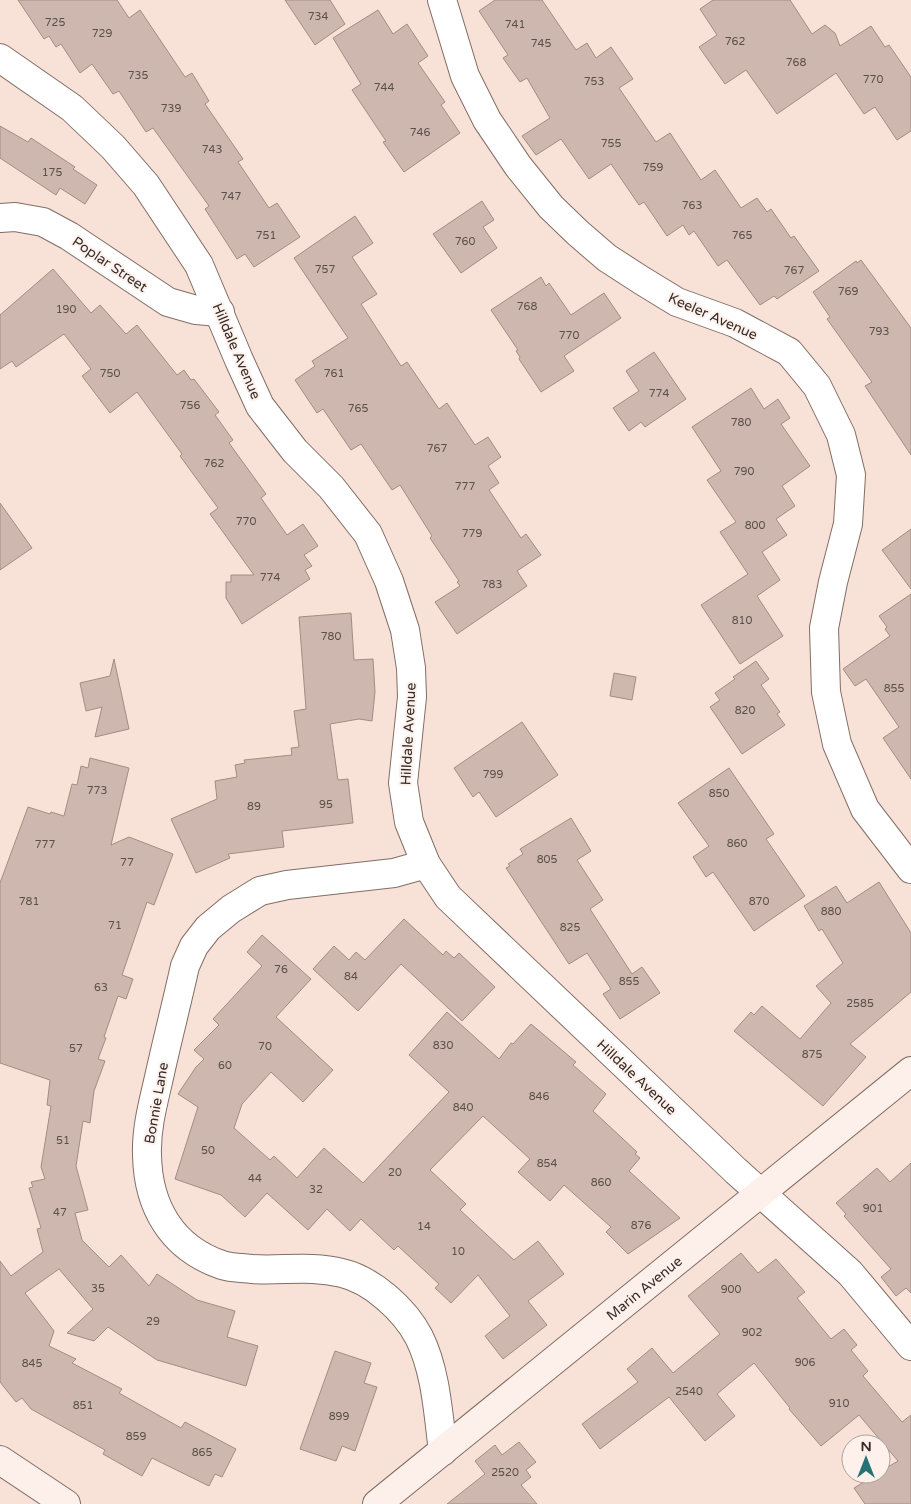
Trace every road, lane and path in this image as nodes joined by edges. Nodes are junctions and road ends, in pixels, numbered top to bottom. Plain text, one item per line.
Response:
1 (442, 0) edge
2 (0, 58) edge
3 (0, 218) edge
4 (220, 312) junction
5 (426, 864) junction
6 (911, 869) edge
7 (911, 1071) edge
8 (761, 1194) junction
9 (911, 1346) edge
10 (443, 1451) junction
11 (0, 1460) edge
12 (66, 1504) edge
13 (378, 1504) edge

1 - 6 street, Keeler Avenue
2 - 4 street, Hilldale Avenue
3 - 4 street, Poplar Street
4 - 5 street, Hilldale Avenue
5 - 8 street, Hilldale Avenue
5 - 10 street, Bonnie Lane
7 - 8 street, Marin Avenue
8 - 9 street, Hilldale Avenue
8 - 10 street, Marin Avenue
10 - 13 street, Marin Avenue
11 - 12 street

